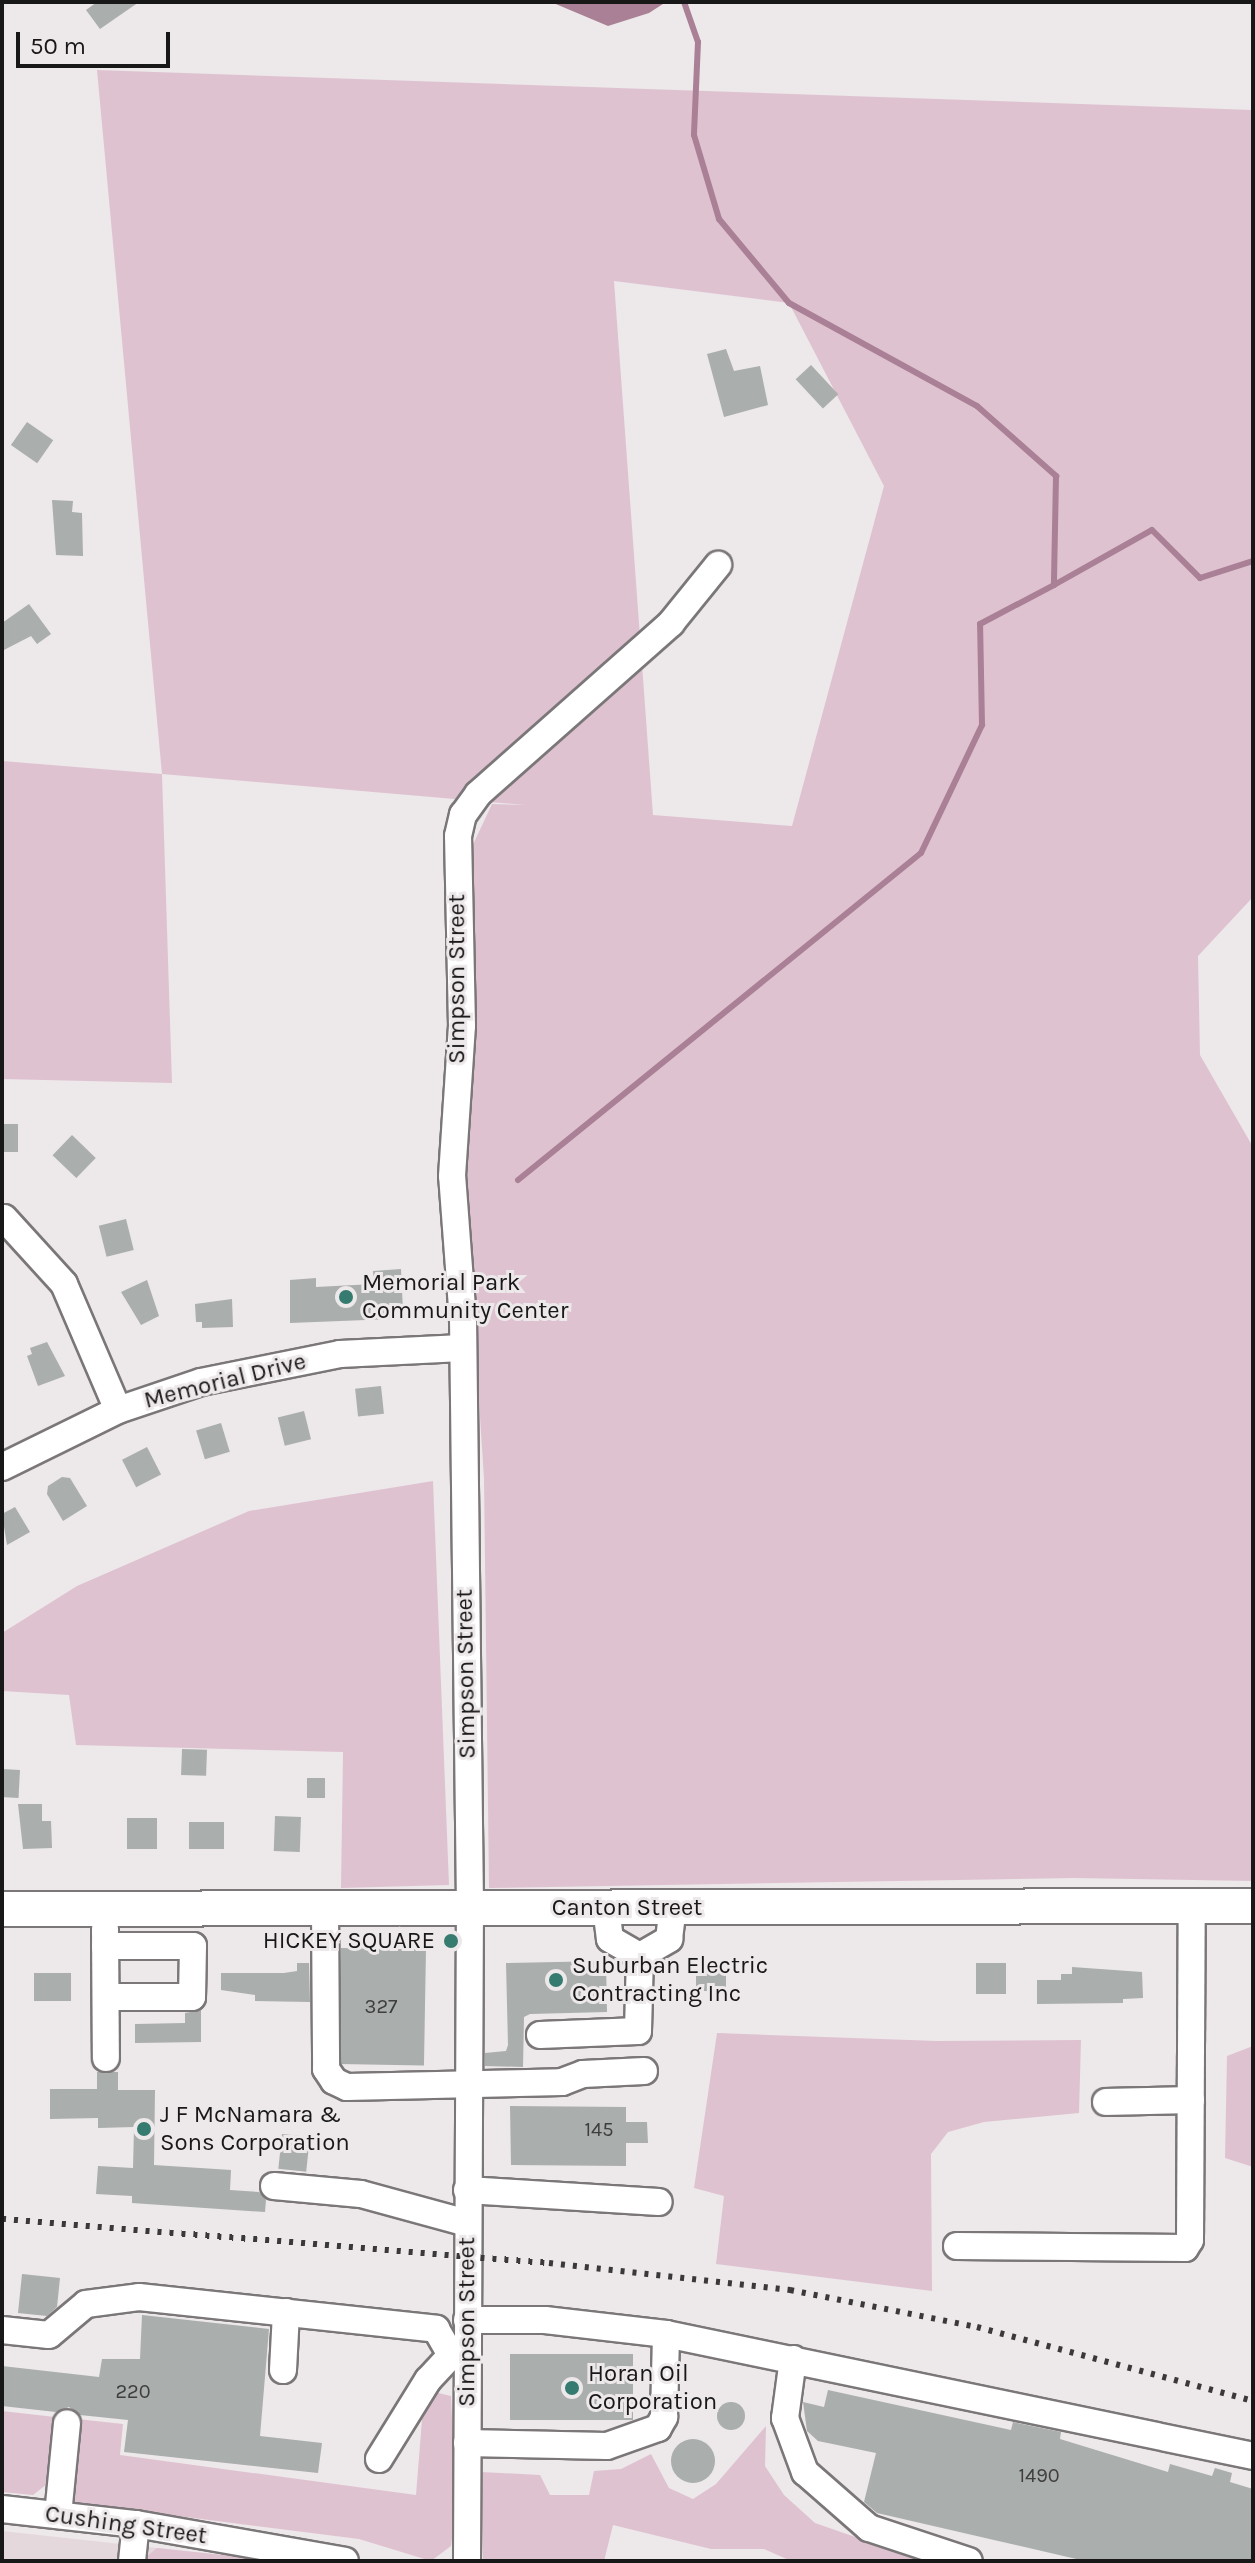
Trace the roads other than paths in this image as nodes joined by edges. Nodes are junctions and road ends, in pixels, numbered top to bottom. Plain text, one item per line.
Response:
1 (718, 565) dead end
2 (4, 1218) dead end
3 (462, 1348) junction
4 (118, 1410) junction
5 (2, 1467) edge
6 (1192, 1906) junction
7 (1253, 1906) edge
8 (470, 1907) junction
9 (606, 1907) junction
10 (673, 1908) junction
11 (2, 1909) edge
12 (325, 1909) junction
13 (105, 1910) junction
14 (105, 1946) junction
15 (640, 1956) junction
16 (106, 1997) junction
17 (540, 2035) dead end
18 (106, 2058) dead end
19 (644, 2071) dead end
20 (468, 2085) junction
21 (1191, 2100) junction
22 (1106, 2102) dead end
23 (274, 2186) dead end
24 (467, 2190) junction
25 (659, 2202) dead end
26 (467, 2223) junction
27 (957, 2246) dead end
28 (286, 2312) junction
29 (467, 2320) junction
30 (2, 2330) edge
31 (666, 2334) junction
32 (459, 2356) junction
33 (793, 2359) junction
34 (283, 2370) dead end
35 (67, 2423) dead end
36 (467, 2443) junction
37 (1253, 2456) edge
38 (379, 2459) dead end
39 (2, 2509) edge
40 (58, 2515) junction
41 (136, 2524) junction
42 (132, 2561) edge
43 (345, 2561) edge
44 (467, 2561) edge
45 (969, 2561) edge

1 - 3 street, Simpson Street
2 - 4 street
3 - 4 street, Memorial Drive
3 - 8 street, Simpson Street
4 - 5 street, Memorial Drive
6 - 7 main road, Canton Street
6 - 10 main road, Canton Street
6 - 21 street
8 - 9 main road, Canton Street
8 - 12 main road, Canton Street
8 - 20 street, Simpson Street
9 - 10 main road, Canton Street
9 - 15 street
10 - 15 street
11 - 13 main road, Canton Street
12 - 13 main road, Canton Street
12 - 20 street
13 - 14 street
14 - 16 street
14 - 16 street
15 - 17 street
16 - 18 street
19 - 20 street
20 - 24 street, Simpson Street
21 - 22 street
21 - 27 street
23 - 26 street
24 - 25 street
24 - 26 street, Simpson Street
26 - 29 street, Simpson Street
28 - 30 street
28 - 32 street
28 - 34 street
29 - 31 street
29 - 32 street, Simpson Street
31 - 33 street
31 - 36 street
32 - 36 street, Simpson Street
32 - 38 street
33 - 37 street
33 - 45 street
35 - 40 street
36 - 44 street, Simpson Street
39 - 40 street, Cushing Street
40 - 41 street, Cushing Street
41 - 42 street
41 - 43 street, Cushing Street

